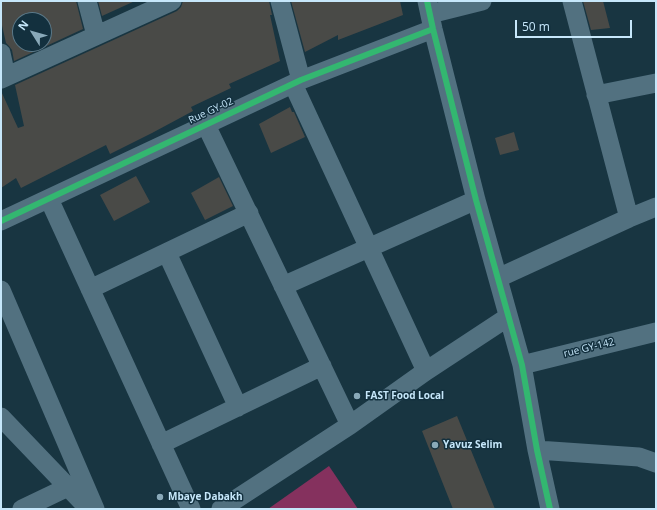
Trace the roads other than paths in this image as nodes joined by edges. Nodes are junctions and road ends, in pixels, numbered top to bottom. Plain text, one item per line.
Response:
1 (87, 1) edge
2 (172, 1) edge
3 (280, 1) edge
4 (482, 1) edge
5 (572, 1) edge
6 (430, 15) edge
7 (96, 35) junction
8 (1, 53) edge
9 (4, 78) edge
10 (297, 82) junction
11 (656, 83) edge
12 (596, 95) junction
13 (206, 124) junction
14 (49, 199) junction
15 (476, 200) junction
16 (656, 207) edge
17 (249, 213) junction
18 (628, 218) junction
19 (1, 221) edge
20 (369, 248) junction
21 (167, 253) junction
22 (498, 278) junction
23 (283, 286) junction
24 (90, 289) junction
25 (1, 290) edge
26 (508, 317) junction
27 (656, 332) edge
28 (522, 365) junction
29 (322, 366) junction
30 (426, 371) junction
31 (238, 406) junction
32 (4, 425) edge
33 (350, 425) junction
34 (161, 444) junction
35 (537, 450) junction
36 (650, 458) edge
37 (68, 487) junction
38 (22, 509) edge
39 (89, 509) edge
40 (95, 509) edge
41 (191, 509) edge
42 (221, 509) edge
43 (550, 509) edge

1 - 7 street
2 - 7 street
3 - 10 street
4 - 6 street, Rue GY-02
5 - 12 street
6 - 10 street, Rue GY-02
6 - 15 street
7 - 9 street
8 - 9 street
10 - 13 street, Rue GY-02
10 - 20 street
11 - 12 street
12 - 18 street
13 - 14 street, Rue GY-02
13 - 17 street
14 - 19 street, Rue GY-02
14 - 24 street
15 - 20 street
15 - 22 street
16 - 18 street
17 - 21 street
17 - 23 street
18 - 22 street
20 - 23 street
20 - 30 street
21 - 24 street
21 - 31 street
22 - 26 street
23 - 29 street
24 - 34 street
25 - 40 street
26 - 28 street
26 - 30 street
27 - 28 street, rue GY-142
28 - 35 street
29 - 31 street
29 - 33 street
30 - 33 street
31 - 34 street
32 - 37 street
33 - 42 street
34 - 41 street
35 - 36 street
35 - 43 street
37 - 38 street
37 - 39 street

